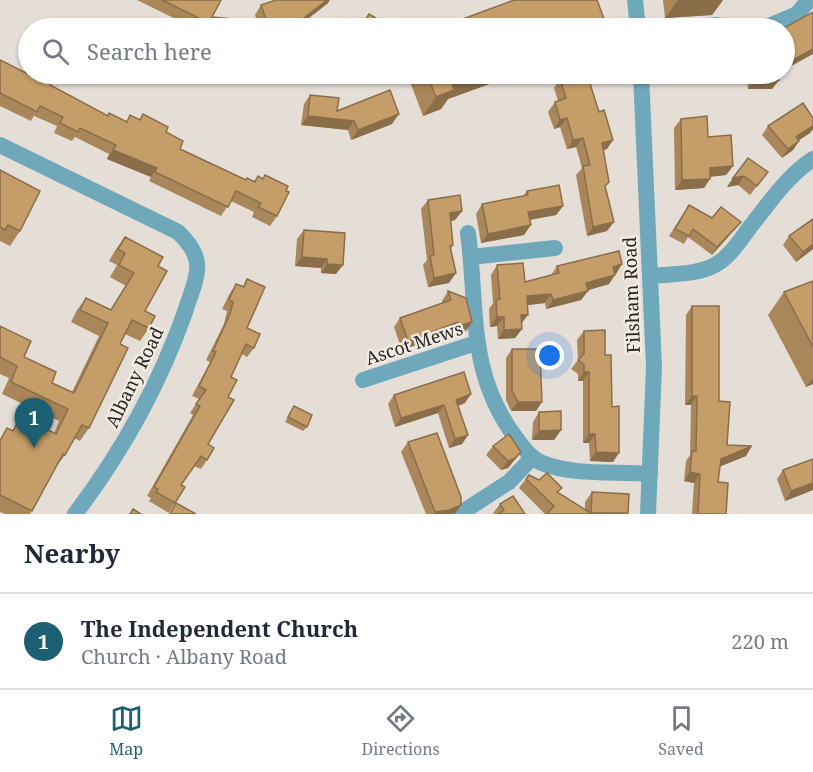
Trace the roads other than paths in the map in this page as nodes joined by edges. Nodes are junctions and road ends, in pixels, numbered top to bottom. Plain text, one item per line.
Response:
1 (635, 0) edge
2 (809, 0) edge
3 (637, 18) edge
4 (788, 18) edge
5 (641, 84) edge
6 (0, 145) edge
7 (813, 159) edge
8 (468, 233) dead end
9 (555, 248) dead end
10 (471, 257) junction
11 (651, 276) junction
12 (476, 343) junction
13 (363, 380) dead end
14 (531, 458) junction
15 (650, 474) junction
16 (464, 511) edge
17 (75, 514) edge
18 (648, 514) edge

1 - 3 street
2 - 4 street
5 - 11 street, Filsham Road
6 - 17 street, Albany Road
7 - 11 street
8 - 10 street
9 - 10 street
10 - 12 street
11 - 15 street, Filsham Road
12 - 13 street, Ascot Mews
12 - 14 street
14 - 15 street
14 - 16 street
15 - 18 street, Filsham Road

